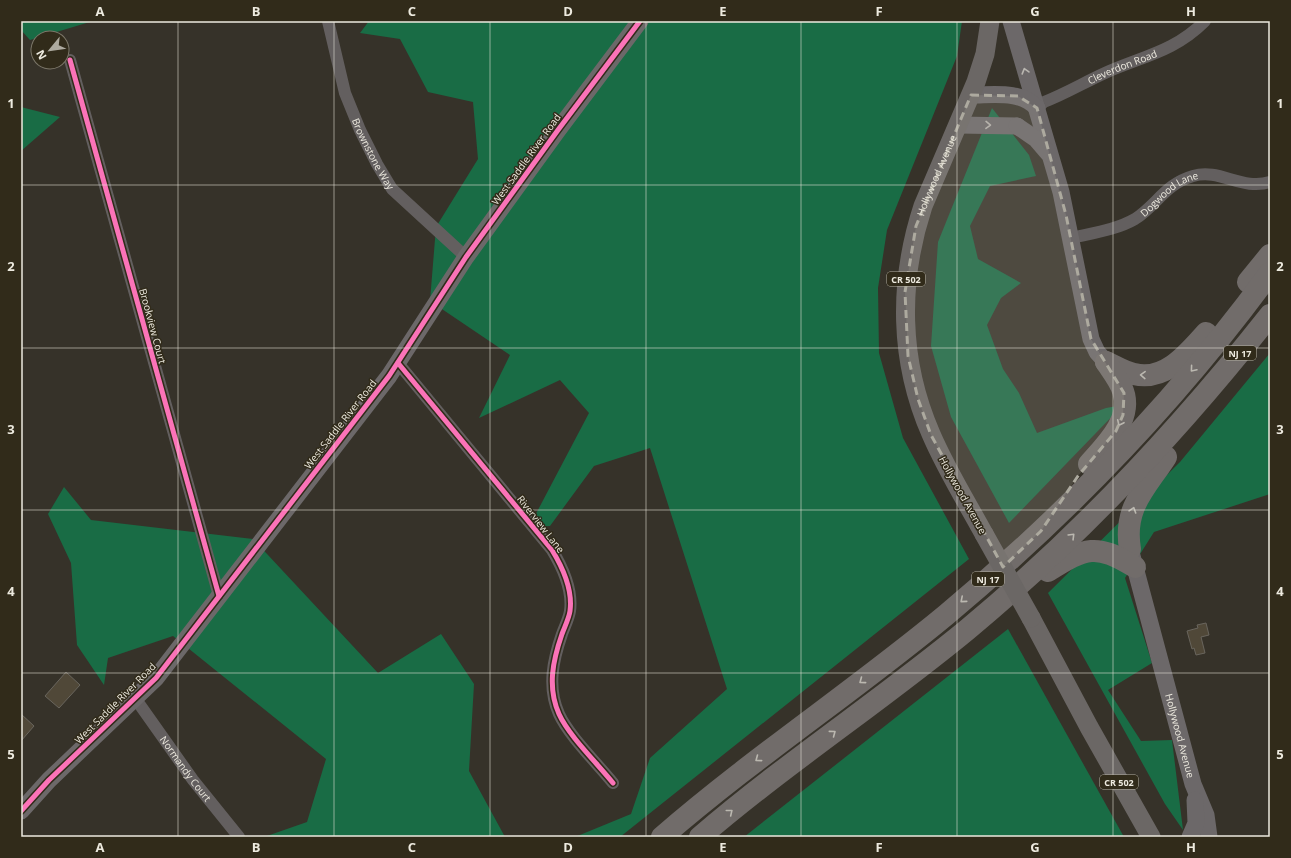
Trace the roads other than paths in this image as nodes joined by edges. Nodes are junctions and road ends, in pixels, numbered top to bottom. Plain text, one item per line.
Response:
1 (328, 21) edge
2 (640, 21) edge
3 (990, 21) edge
4 (1011, 21) edge
5 (1205, 21) edge
6 (70, 60) dead end
7 (970, 95) junction
8 (1037, 108) junction
9 (958, 125) junction
10 (1017, 126) junction
11 (1050, 156) junction
12 (1270, 182) edge
13 (1071, 238) junction
14 (1270, 256) edge
15 (466, 257) junction
16 (1270, 273) edge
17 (1270, 315) edge
18 (1106, 362) junction
19 (398, 363) junction
20 (1208, 391) junction
21 (1040, 531) junction
22 (1132, 558) junction
23 (219, 596) junction
24 (1002, 601) junction
25 (135, 698) junction
26 (613, 783) dead end
27 (1193, 784) junction
28 (21, 811) edge
29 (239, 837) edge
30 (662, 837) edge
31 (700, 837) edge
32 (1151, 837) edge
33 (1190, 837) edge
34 (1209, 837) edge

1 - 15 street, Brownstone Way
2 - 15 street, West Saddle River Road
3 - 7 main road, Hollywood Avenue / CR 502
8 -> 4 street
5 - 8 street, Cleverdon Road
6 - 23 street, Brookview Court
7 - 8 street
7 - 9 main road, Hollywood Avenue / CR 502
8 - 10 street
8 - 11 street
9 -> 10 street, Hollywood Avenue
9 - 32 main road, Hollywood Avenue / CR 502, bridge
10 - 11 street
11 - 13 street
12 - 13 street, Dogwood Lane
13 - 18 street
14 -> 18 highway
15 - 19 street, West Saddle River Road
16 -> 21 highway, NJ 17
17 - 20 highway, NJ 17
18 -> 21 highway
19 - 23 street, West Saddle River Road
19 - 26 street, Riverview Lane
22 -> 20 highway
24 -> 20 highway, NJ 17
21 -> 30 highway, NJ 17
22 - 24 highway
22 - 27 street, Hollywood Avenue
23 - 25 street, West Saddle River Road
31 -> 24 highway, NJ 17
25 - 28 street, West Saddle River Road
25 - 29 street, Normandy Court
27 - 33 street, Hollywood Avenue
27 - 34 street, Hollywood Avenue

